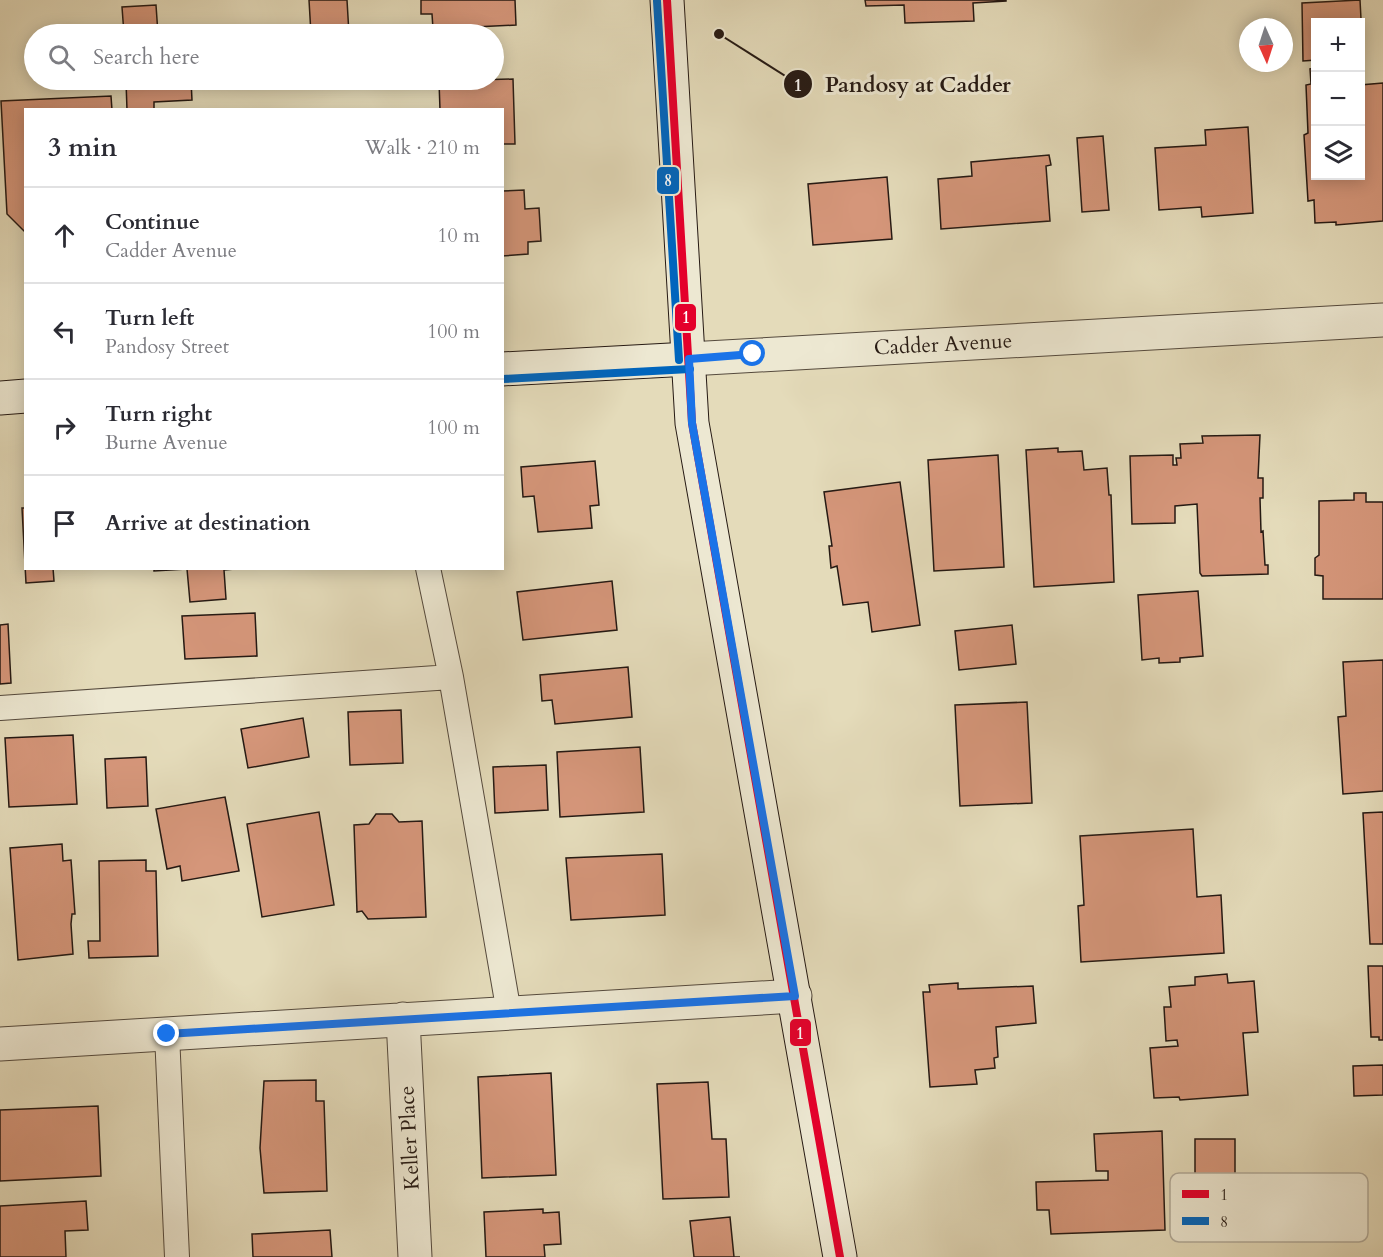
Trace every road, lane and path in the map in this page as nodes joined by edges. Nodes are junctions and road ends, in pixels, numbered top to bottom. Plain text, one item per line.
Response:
1 (667, 0) edge
2 (1383, 320) edge
3 (689, 359) junction
4 (504, 369) edge
5 (24, 396) edge
6 (0, 398) edge
7 (428, 570) edge
8 (451, 677) junction
9 (0, 708) edge
10 (795, 996) junction
11 (509, 1013) junction
12 (403, 1019) junction
13 (167, 1034) junction
14 (0, 1044) edge
15 (177, 1257) edge
16 (415, 1257) edge
17 (840, 1257) edge

1 - 3 street
2 - 3 street, Cadder Avenue
3 - 4 street, Cadder Avenue
3 - 10 street
5 - 6 street
7 - 8 lane
8 - 9 lane
8 - 11 lane
10 - 11 street
10 - 17 street
11 - 12 street
12 - 13 street
12 - 16 street, Keller Place
13 - 14 street
13 - 15 lane

